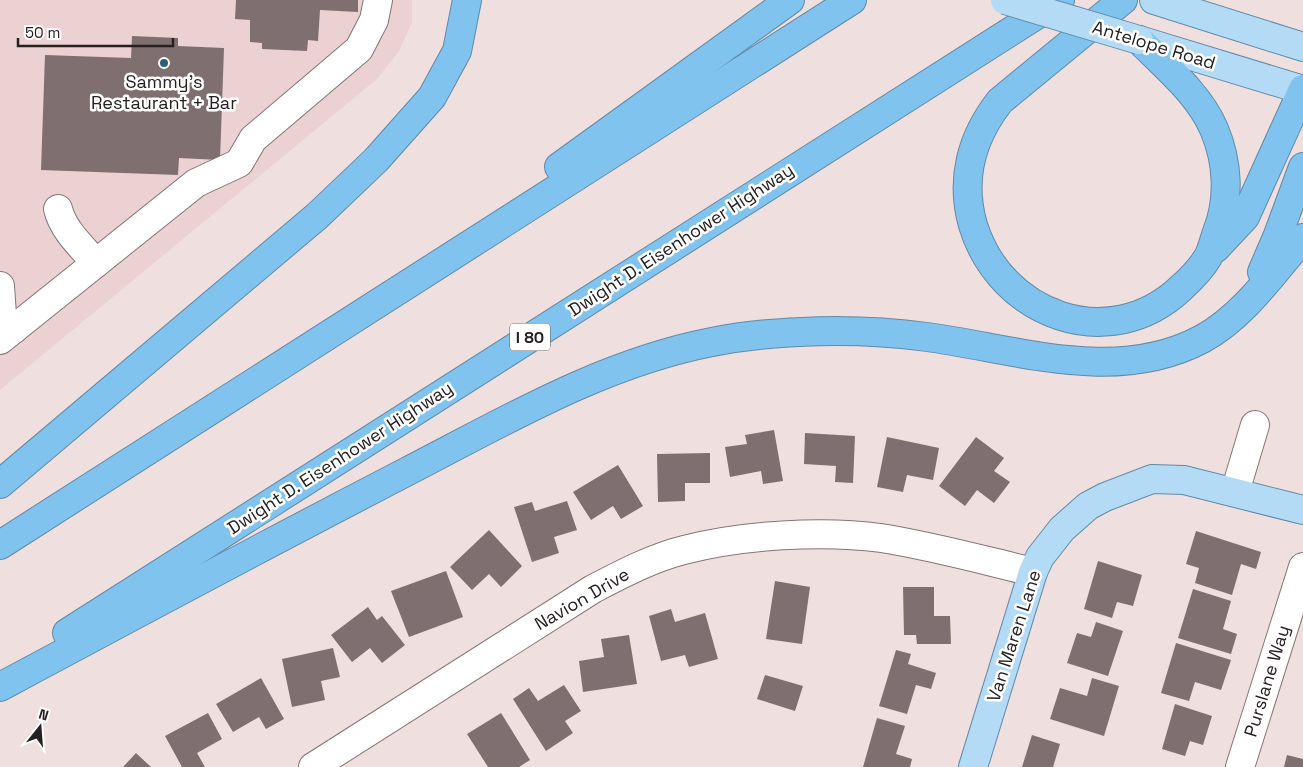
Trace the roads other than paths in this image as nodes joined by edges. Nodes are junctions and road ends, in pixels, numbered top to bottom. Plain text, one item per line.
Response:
1 (378, 0) edge
2 (467, 0) edge
3 (790, 0) edge
4 (852, 0) edge
5 (1005, 0) edge
6 (1060, 0) edge
7 (1123, 0) edge
8 (1154, 0) edge
9 (1139, 40) junction
10 (1303, 46) edge
11 (1303, 90) edge
12 (1303, 167) edge
13 (58, 209) dead end
14 (1303, 238) edge
15 (1208, 257) junction
16 (96, 263) junction
17 (0, 286) edge
18 (1246, 305) junction
19 (7, 335) edge
20 (316, 343) junction
21 (1255, 425) dead end
22 (0, 484) edge
23 (1235, 492) junction
24 (1303, 510) edge
25 (0, 545) edge
26 (1303, 567) edge
27 (1033, 572) junction
28 (0, 675) edge
29 (0, 687) edge
30 (313, 767) edge
31 (972, 767) edge
32 (1240, 767) edge

1 - 16 street
2 - 22 highway
3 - 20 highway
4 - 20 highway
5 - 9 main road, Antelope Road, bridge
6 - 28 highway, Dwight D. Eisenhower Highway / I 80
7 - 15 highway
8 - 10 main road
9 - 11 main road, Antelope Road
9 - 15 highway
11 - 15 highway
12 - 18 highway
13 - 16 street
14 - 18 highway
16 - 19 street
17 - 19 street
18 - 29 highway
20 - 25 highway
21 - 23 street
23 - 24 main road, Van Maren Lane
23 - 27 main road, Van Maren Lane
26 - 32 street, Purslane Way
27 - 30 street, Navion Drive
27 - 31 main road, Van Maren Lane

